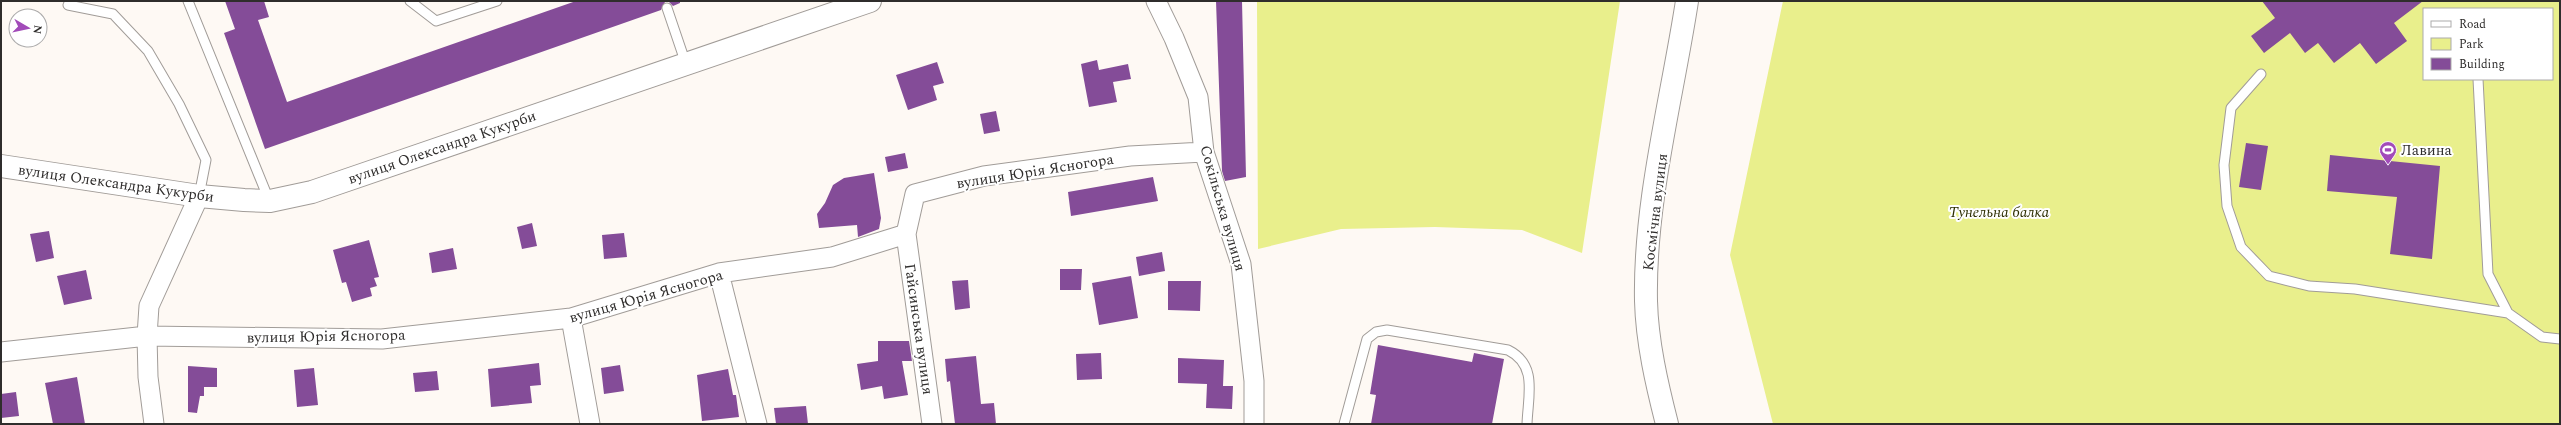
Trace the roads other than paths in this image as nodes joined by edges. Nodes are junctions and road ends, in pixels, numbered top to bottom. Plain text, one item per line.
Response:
1 (188, 1) edge
2 (410, 1) edge
3 (497, 1) edge
4 (870, 1) edge
5 (1156, 1) edge
6 (1687, 1) edge
7 (68, 5) dead end
8 (667, 8) dead end
9 (686, 64) junction
10 (2261, 74) dead end
11 (2478, 80) edge
12 (1204, 152) junction
13 (1, 166) edge
14 (199, 196) junction
15 (270, 201) junction
16 (906, 234) junction
17 (719, 273) junction
18 (2508, 313) junction
19 (571, 318) junction
20 (147, 336) junction
21 (2560, 339) edge
22 (1, 352) edge
23 (154, 424) edge
24 (590, 424) edge
25 (758, 424) edge
26 (932, 424) edge
27 (1254, 424) edge
28 (1344, 424) edge
29 (1527, 424) edge
30 (1667, 424) edge

1 - 15 lane
2 - 3 lane
4 - 9 street, вулиця Олександра Кукурби
5 - 12 street, Сокільська вулиця
6 - 30 street, Космічна вулиця
7 - 14 lane
8 - 9 lane
9 - 15 street, вулиця Олександра Кукурби
10 - 18 lane
11 - 18 lane
12 - 16 street, вулиця Юрія Ясногора
12 - 27 street, Сокільська вулиця
13 - 14 street, вулиця Олександра Кукурби
14 - 15 street, вулиця Олександра Кукурби
14 - 20 street
16 - 17 street, вулиця Юрія Ясногора
16 - 26 street, Гайсинська вулиця
17 - 19 street, вулиця Юрія Ясногора
17 - 25 street
18 - 21 lane
19 - 20 street, вулиця Юрія Ясногора
19 - 24 street
20 - 22 street, вулиця Юрія Ясногора
20 - 23 street
28 - 29 lane

